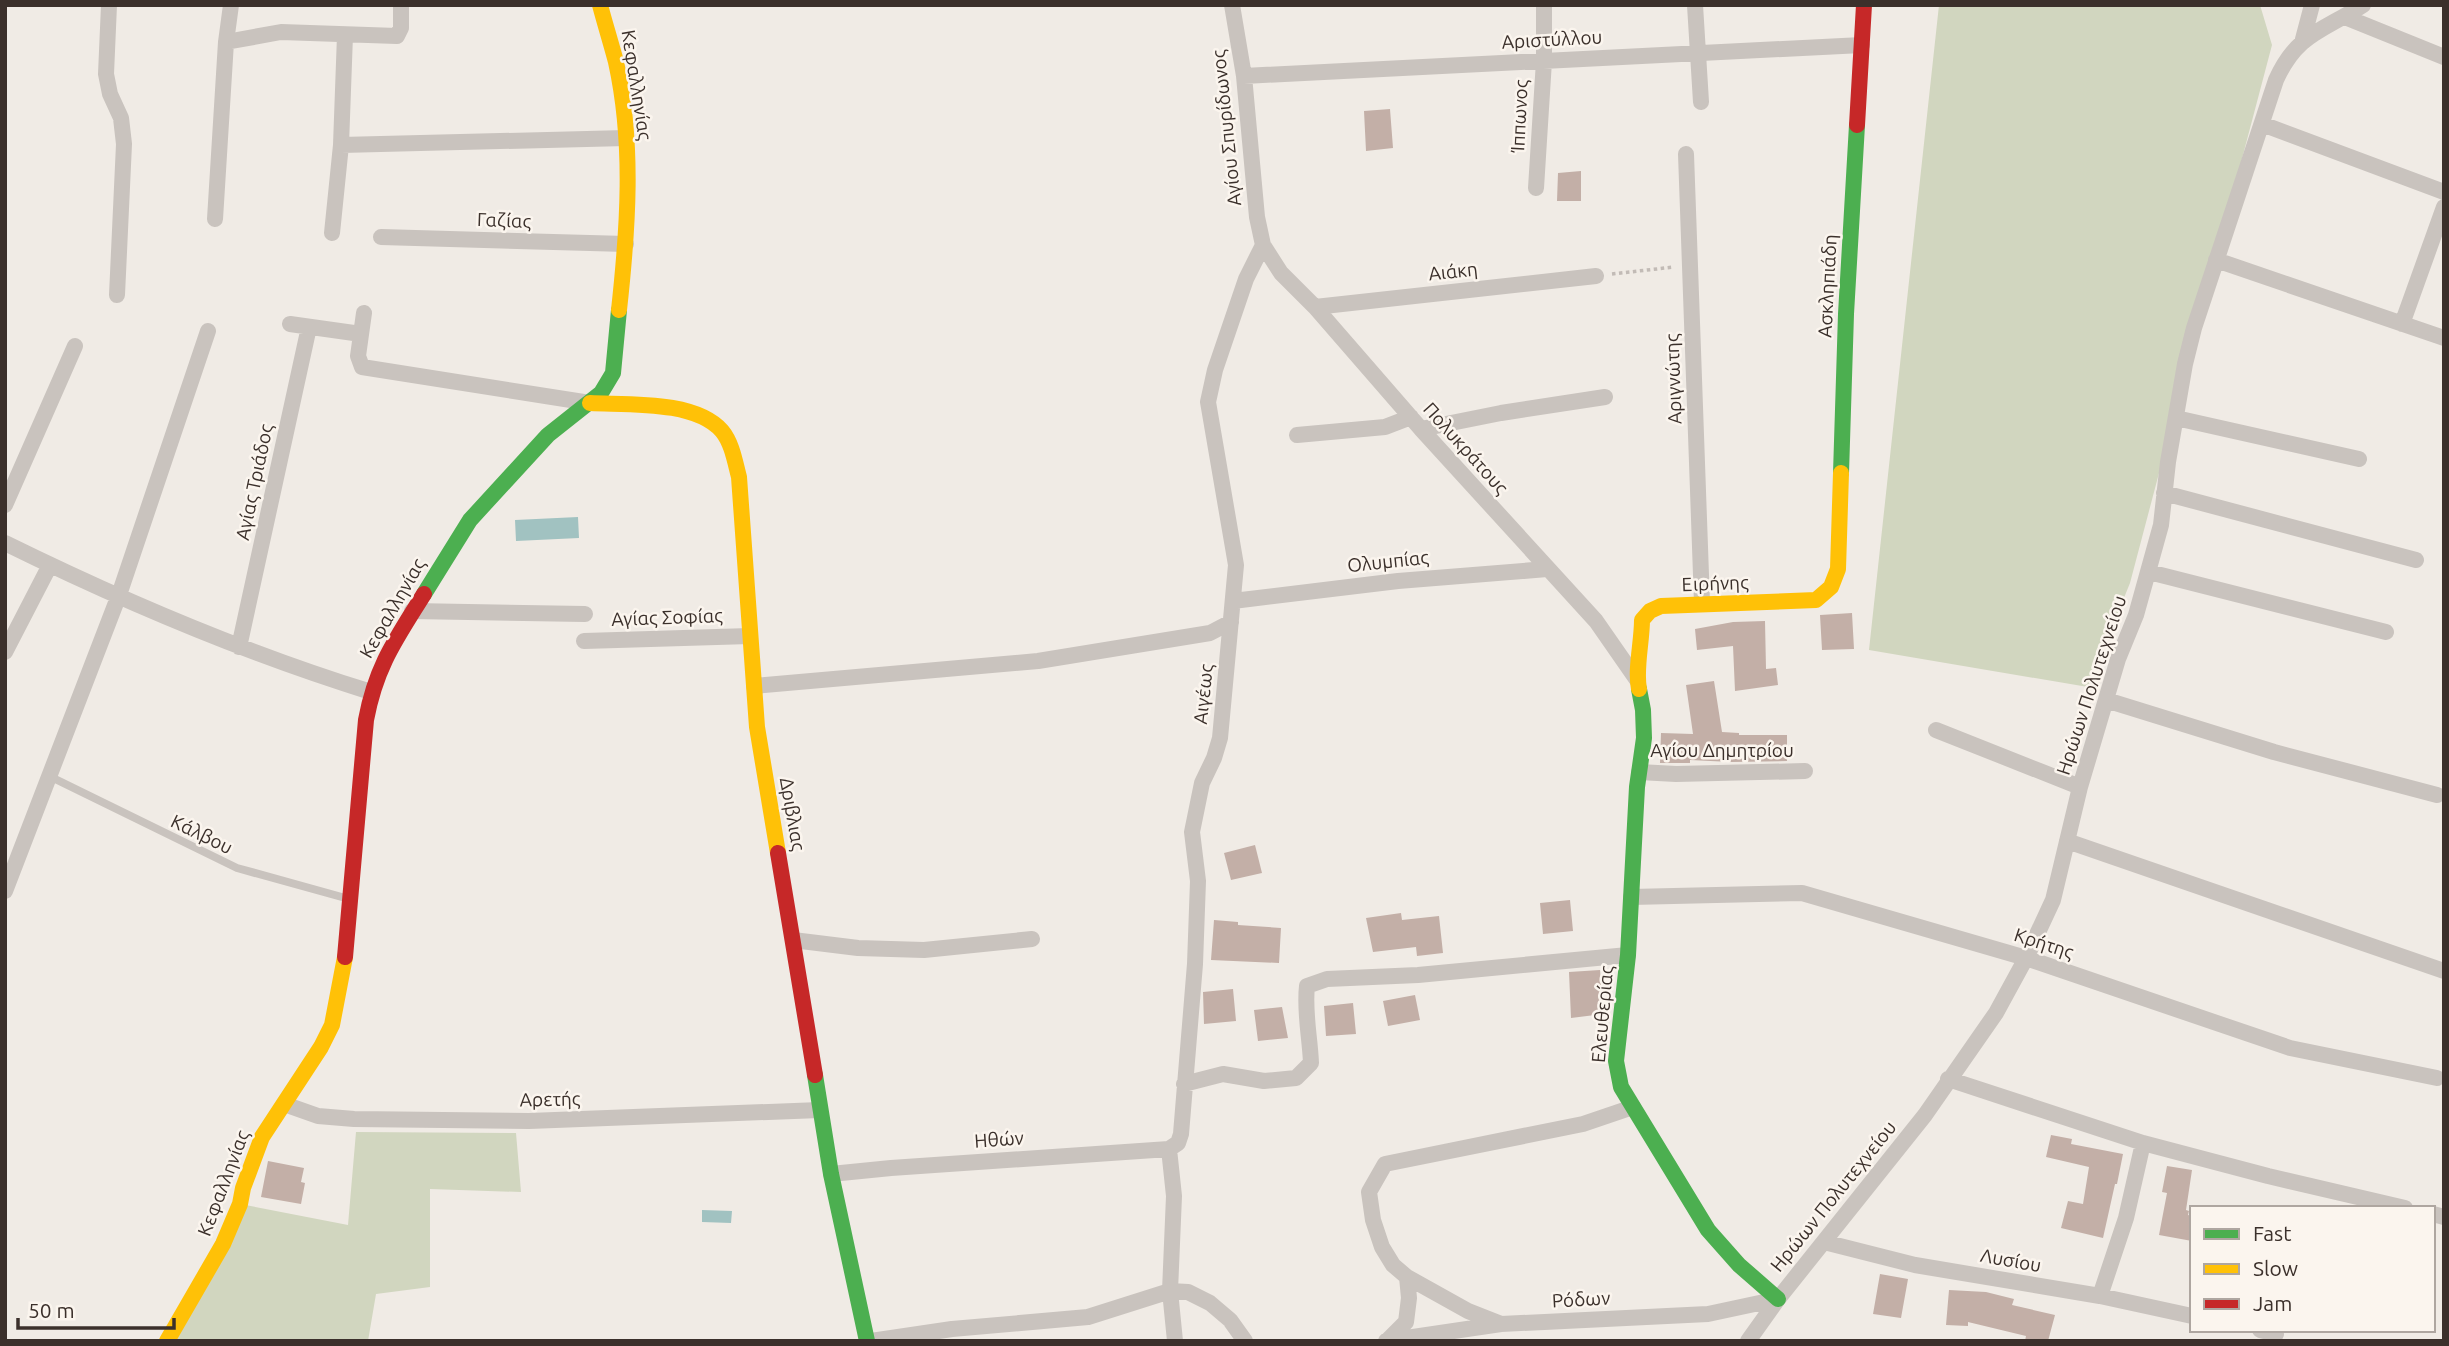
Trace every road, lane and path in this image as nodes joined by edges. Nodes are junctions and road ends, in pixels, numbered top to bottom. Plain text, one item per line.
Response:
1 (109, 5) edge
2 (231, 5) edge
3 (401, 5) edge
4 (600, 5) edge
5 (1232, 5) edge
6 (1544, 5) edge
7 (1695, 5) edge
8 (1864, 5) edge
9 (2312, 5) edge
10 (2364, 5) edge
11 (2345, 17) junction
12 (345, 35) junction
13 (2303, 39) junction
14 (226, 42) junction
15 (1862, 45) junction
16 (1698, 53) junction
17 (2444, 57) edge
18 (1544, 61) junction
19 (1244, 76) junction
20 (1701, 102) dead end
21 (2262, 124) junction
22 (626, 138) junction
23 (341, 145) junction
24 (1686, 154) dead end
25 (1536, 188) dead end
26 (2444, 192) edge
27 (2444, 206) edge
28 (215, 219) dead end
29 (332, 233) dead end
30 (381, 237) dead end
31 (626, 244) junction
32 (1263, 245) junction
33 (2216, 260) junction
34 (1690, 265) junction
35 (1596, 276) joint
36 (117, 295) dead end
37 (1315, 307) junction
38 (364, 313) dead end
39 (290, 324) dead end
40 (2402, 324) junction
41 (309, 327) junction
42 (208, 331) dead end
43 (361, 334) junction
44 (2444, 338) edge
45 (75, 345) dead end
46 (1605, 397) dead end
47 (590, 403) junction
48 (2176, 418) junction
49 (1416, 423) junction
50 (1297, 435) dead end
51 (2359, 459) dead end
52 (2164, 493) junction
53 (5, 505) edge
54 (5, 542) edge
55 (2416, 560) dead end
56 (50, 565) junction
57 (1547, 569) junction
58 (1838, 569) joint
59 (2149, 572) junction
60 (119, 595) junction
61 (1233, 601) junction
62 (1702, 603) junction
63 (412, 611) junction
64 (584, 614) dead end
65 (1231, 622) junction
66 (2386, 632) dead end
67 (750, 636) junction
68 (584, 641) dead end
69 (239, 647) junction
70 (5, 652) edge
71 (1637, 680) junction
72 (754, 686) junction
73 (370, 692) junction
74 (2106, 699) junction
75 (1936, 730) dead end
76 (1805, 771) dead end
77 (1639, 772) junction
78 (49, 776) junction
79 (2080, 786) junction
80 (2437, 795) dead end
81 (2067, 841) junction
82 (5, 891) edge
83 (1631, 897) junction
84 (349, 900) junction
85 (1032, 939) dead end
86 (793, 940) junction
87 (1628, 955) junction
88 (2026, 958) junction
89 (2444, 971) edge
90 (2437, 1078) dead end
91 (1948, 1079) junction
92 (1184, 1084) junction
93 (284, 1104) junction
94 (1633, 1107) junction
95 (820, 1111) junction
96 (2143, 1143) junction
97 (1169, 1149) junction
98 (831, 1174) junction
99 (2396, 1206) edge
100 (1824, 1242) junction
101 (1407, 1277) junction
102 (1170, 1290) junction
103 (2101, 1296) junction
104 (1778, 1299) junction
105 (2190, 1316) edge
106 (1501, 1324) junction
107 (1387, 1340) edge
108 (167, 1341) edge
109 (869, 1341) edge
110 (1175, 1341) edge
111 (1245, 1341) edge
112 (1748, 1341) edge

1 - 36 street
2 - 14 street
3 - 12 street
4 - 22 street, Κεφαλληνίας
5 - 19 street, Αγίου Σπυρίδωνος
6 - 18 street, Ίππωνος
7 - 16 street
8 - 15 street, Ασκληπιάδη
9 - 13 street
10 - 11 street, Ηρώων Πολυτεχνείου
11 - 13 street, Ηρώων Πολυτεχνείου
11 - 17 street
12 - 14 street
12 - 23 street
13 - 21 street, Ηρώων Πολυτεχνείου
14 - 28 street
15 - 16 street, Αριστύλλου
15 - 58 street, Ασκληπιάδη
16 - 18 street, Αριστύλλου
16 - 20 street
18 - 19 street, Αριστύλλου
18 - 25 street, Ίππωνος
19 - 32 street, Αγίου Σπυρίδωνος
21 - 26 street
21 - 33 street, Ηρώων Πολυτεχνείου
22 - 23 street
22 - 31 street, Κεφαλληνίας
23 - 29 street
24 - 34 street, Αριγνώτης
27 - 40 street
30 - 31 street, Γαζίας
31 - 47 street, Κεφαλληνίας
32 - 37 street, Πολυκράτους
32 - 61 street, Αιγέως
33 - 40 street
33 - 48 street, Ηρώων Πολυτεχνείου
34 - 35 path
34 - 62 street, Αριγνώτης
35 - 37 street, Αιάκη
37 - 49 street, Πολυκράτους
38 - 43 street
39 - 41 street
40 - 44 street
41 - 43 street
41 - 69 street, Αγίας Τριάδος
42 - 60 street
43 - 47 street
45 - 53 street
46 - 49 street
47 - 63 street, Κεφαλληνίας
47 - 67 street, Δριβλιας
48 - 51 street
48 - 52 street, Ηρώων Πολυτεχνείου
49 - 50 street
49 - 57 street, Πολυκράτους
52 - 55 street
52 - 59 street, Ηρώων Πολυτεχνείου
54 - 56 street
56 - 60 street
56 - 70 street
57 - 61 street, Ολυμπίας
57 - 71 street, Πολυκράτους
58 - 62 street, Ειρήνης
59 - 66 street
59 - 74 street, Ηρώων Πολυτεχνείου
60 - 69 street
60 - 78 street
61 - 65 street, Αιγέως
62 - 71 street, Ειρήνης
63 - 64 street
63 - 73 street, Κεφαλληνίας
65 - 72 street
65 - 92 street, Αιγέως
67 - 68 street, Αγίας Σοφίας
67 - 72 street, Δριβλιας
69 - 73 street
71 - 77 street, Ελευθερίας
72 - 86 street, Δριβλιας
73 - 84 street, Κεφαλληνίας
74 - 79 street, Ηρώων Πολυτεχνείου
74 - 80 street
75 - 79 street
76 - 77 street, Αγίου Δημητρίου
77 - 83 street, Ελευθερίας
78 - 82 street
78 - 84 lane, Κάλβου
79 - 81 street, Ηρώων Πολυτεχνείου
81 - 88 street, Ηρώων Πολυτεχνείου
81 - 89 street
83 - 87 street, Ελευθερίας
83 - 88 street, Κρήτης
84 - 93 street, Κεφαλληνίας
85 - 86 street
86 - 95 street, Δριβλιας
87 - 92 street
87 - 94 street, Ελευθερίας
88 - 90 street, Κρήτης
88 - 91 street, Ηρώων Πολυτεχνείου
91 - 96 street
91 - 100 street, Ηρώων Πολυτεχνείου
92 - 97 street, Αιγέως
93 - 95 street, Αρετής
93 - 108 street, Κεφαλληνίας
94 - 101 street
94 - 104 street, Ελευθερίας
95 - 98 street, Δριβλιας
96 - 99 street
96 - 103 street
97 - 98 street, Ηθών
97 - 102 street
98 - 109 street, Δριβλιας
100 - 103 street, Λυσίου
100 - 104 street, Ηρώων Πολυτεχνείου
101 - 106 street
101 - 107 street
102 - 109 street
102 - 110 street
102 - 111 street
103 - 105 street, Λυσίου
104 - 106 street, Ρόδων
104 - 112 street, Ηρώων Πολυτεχνείου
106 - 107 street, Ρόδων

